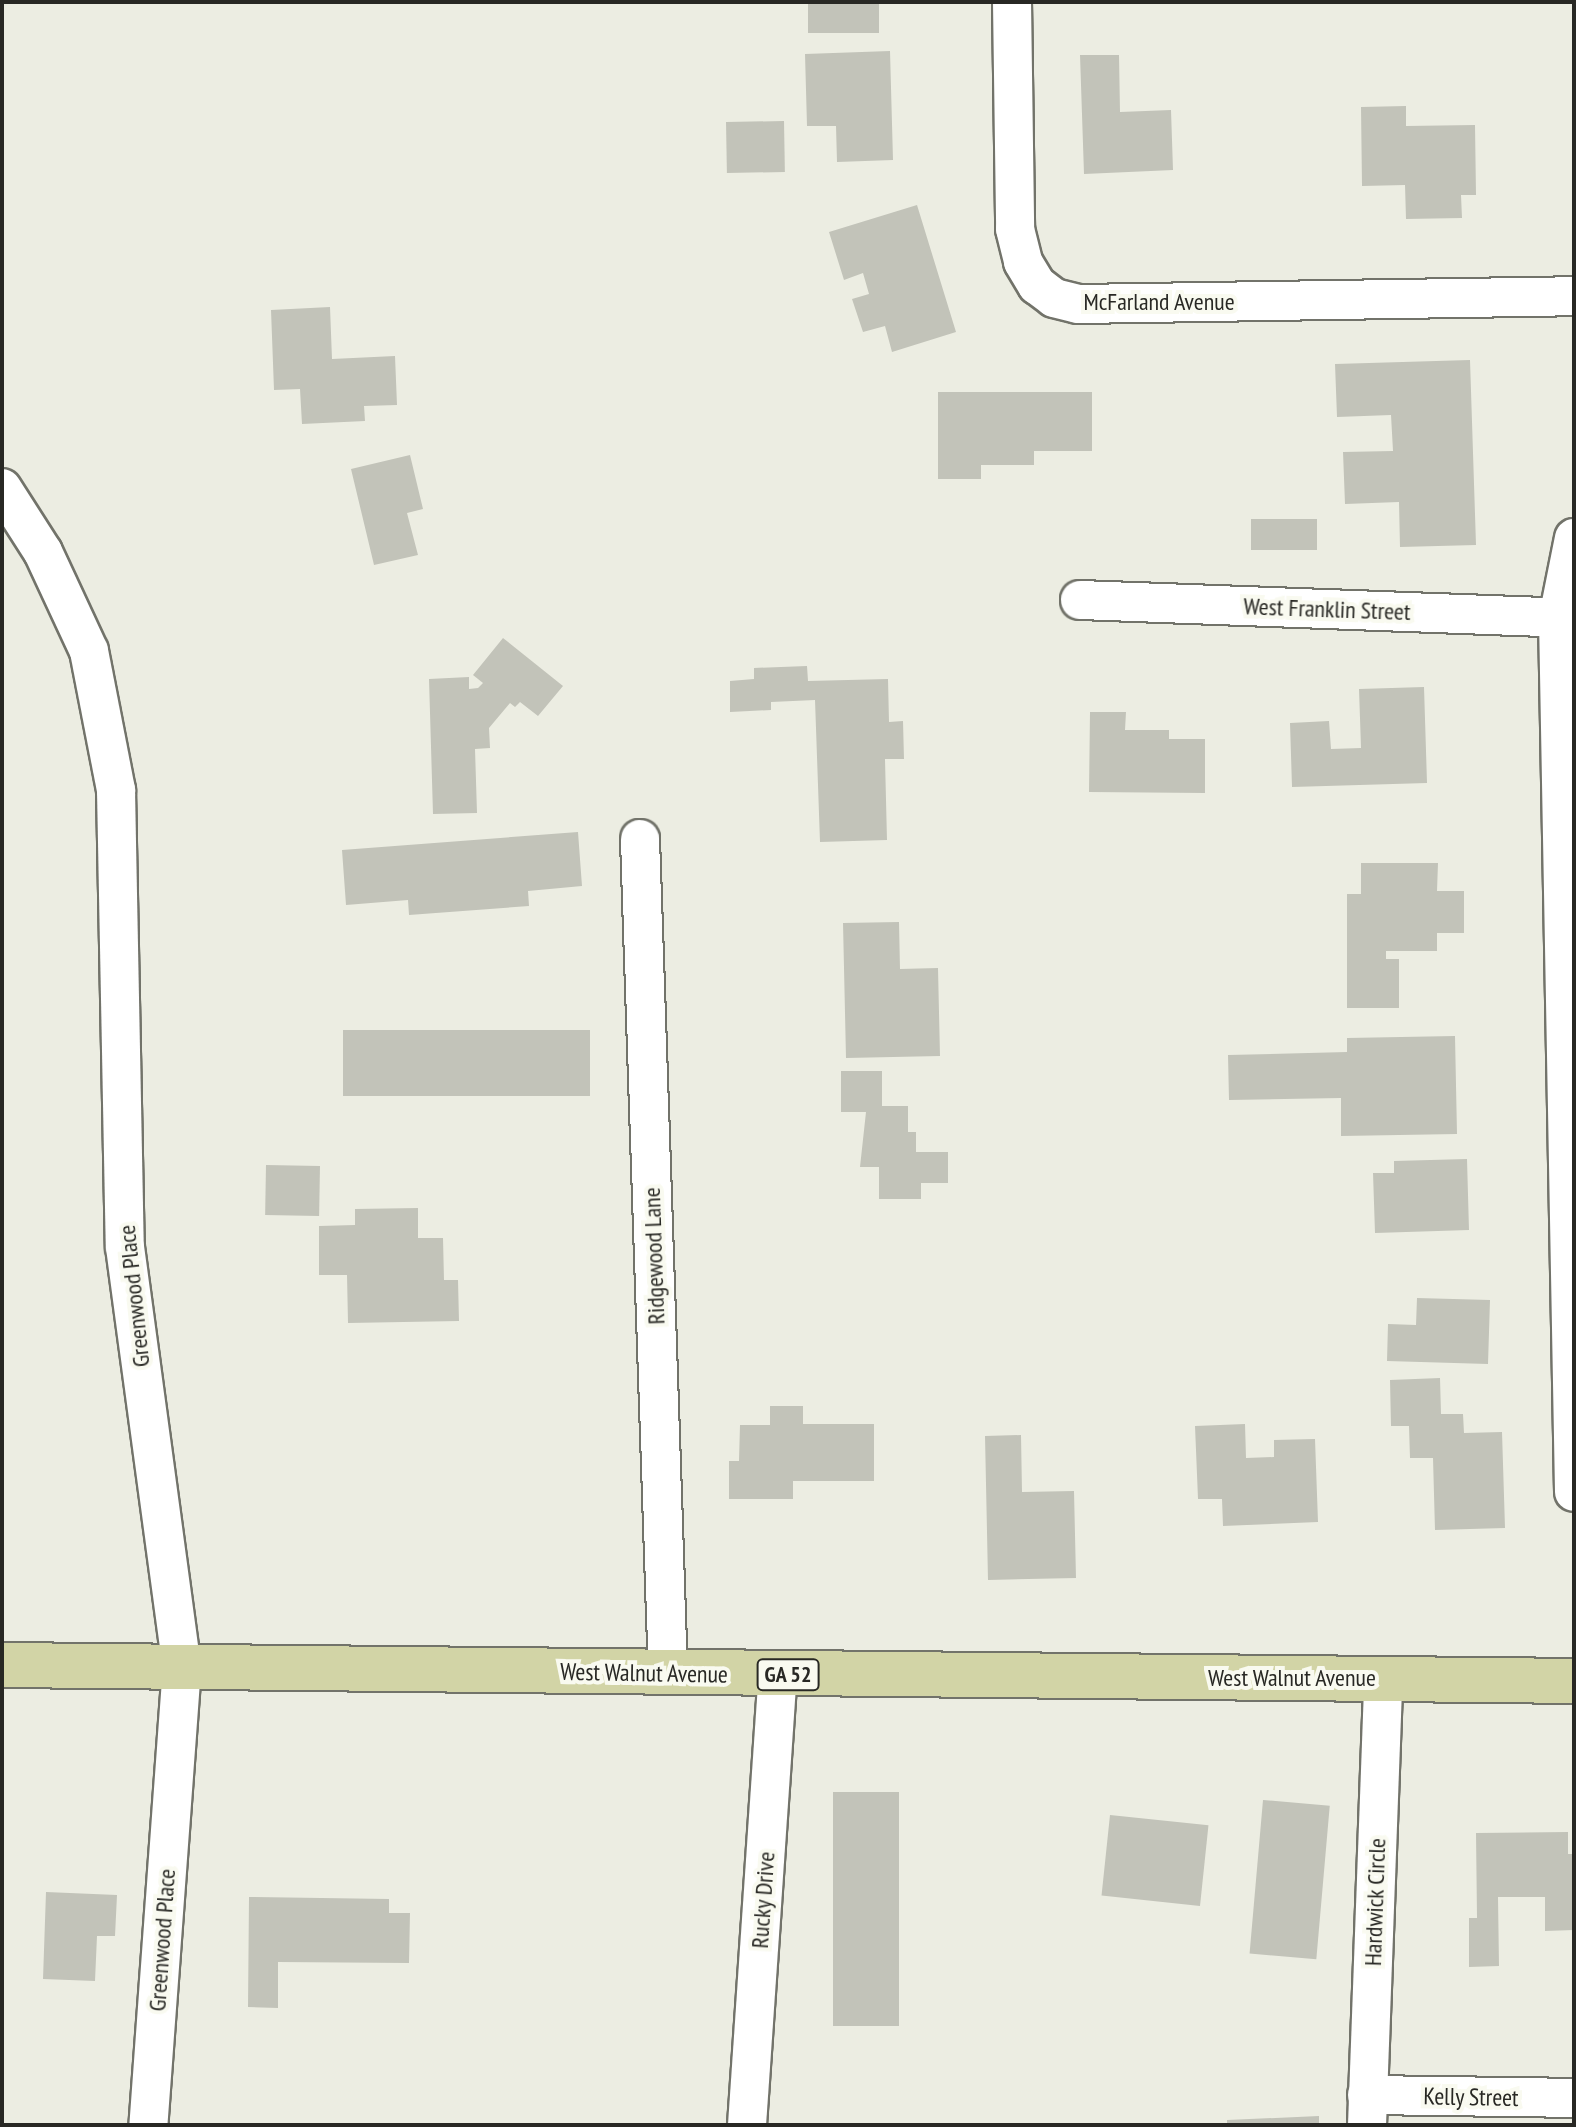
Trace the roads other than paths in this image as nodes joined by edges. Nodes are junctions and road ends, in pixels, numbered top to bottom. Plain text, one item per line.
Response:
1 (1012, 2) edge
2 (1574, 296) edge
3 (2, 488) edge
4 (1574, 538) edge
5 (1080, 600) dead end
6 (1566, 618) edge
7 (640, 839) dead end
8 (1574, 1492) edge
9 (2, 1665) edge
10 (182, 1667) junction
11 (668, 1673) junction
12 (778, 1675) junction
13 (1383, 1679) junction
14 (1574, 1681) edge
15 (1574, 2098) edge
16 (1367, 2110) edge
17 (148, 2125) edge
18 (747, 2125) edge

1 - 2 street, McFarland Avenue
3 - 10 street, Greenwood Place
4 - 6 street
5 - 6 street, West Franklin Street
6 - 8 street
7 - 11 street, Ridgewood Lane
9 - 10 main road, West Walnut Avenue / GA 52
10 - 11 main road, West Walnut Avenue / GA 52
10 - 17 street, Greenwood Place
11 - 12 main road, West Walnut Avenue / GA 52
12 - 13 main road, West Walnut Avenue / GA 52
12 - 18 street, Rucky Drive
13 - 14 main road, West Walnut Avenue / GA 52
13 - 16 street, Hardwick Circle
15 - 16 street, Kelly Street

